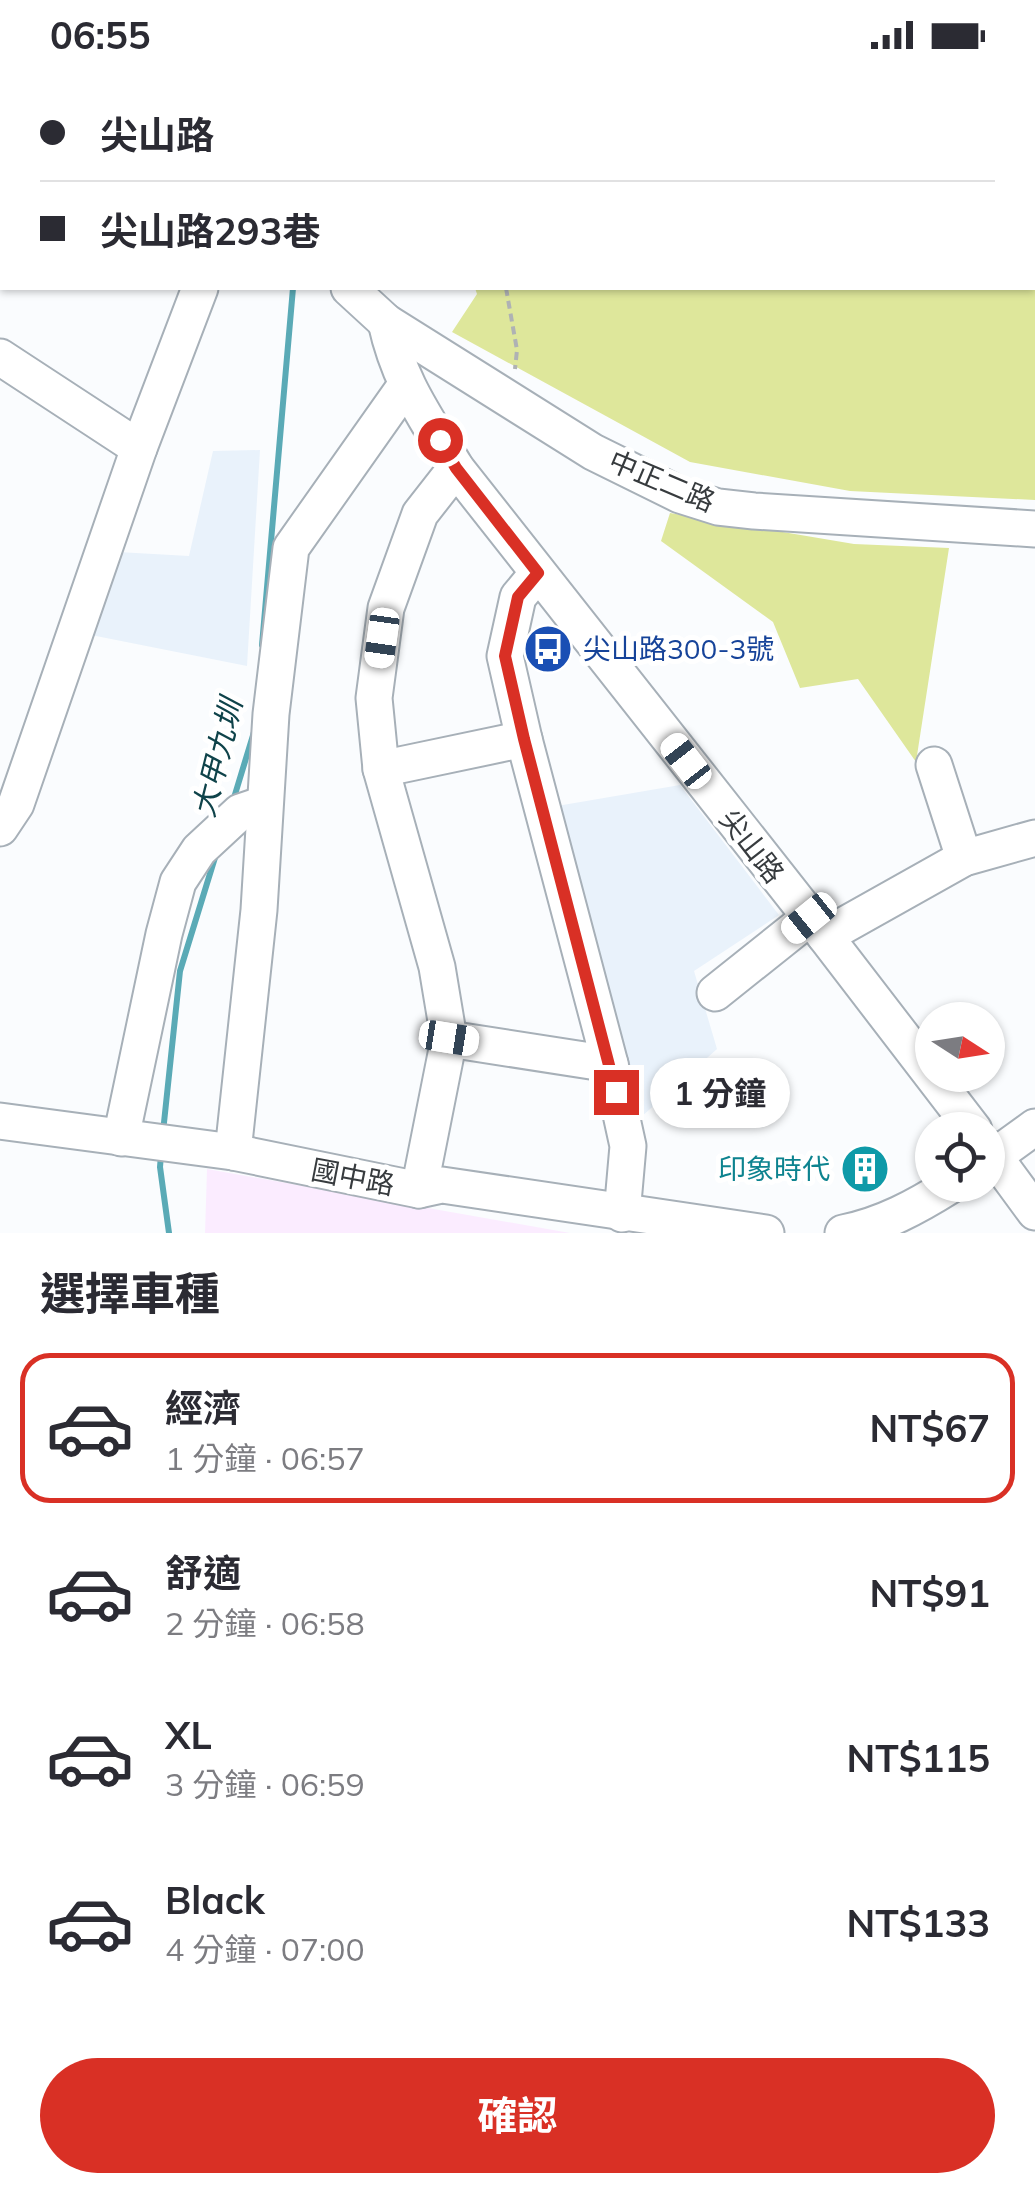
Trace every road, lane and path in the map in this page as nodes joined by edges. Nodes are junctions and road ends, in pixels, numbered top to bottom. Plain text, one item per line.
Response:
1 (199, 290) edge
2 (351, 290) edge
3 (506, 290) edge
4 (386, 322) junction
5 (0, 357) edge
6 (406, 385) junction
7 (508, 398) junction
8 (138, 448) junction
9 (456, 468) junction
10 (1035, 529) edge
11 (538, 573) junction
12 (524, 739) junction
13 (934, 765) dead end
14 (381, 769) junction
15 (238, 819) junction
16 (0, 828) edge
17 (1035, 838) edge
18 (964, 858) junction
19 (817, 927) junction
20 (715, 993) dead end
21 (449, 1038) junction
22 (610, 1064) junction
23 (958, 1112) edge
24 (0, 1120) edge
25 (1035, 1127) edge
26 (1005, 1140) edge
27 (148, 1142) junction
28 (232, 1152) junction
29 (1005, 1173) edge
30 (419, 1190) junction
31 (924, 1202) edge
32 (1035, 1212) edge
33 (622, 1214) junction
34 (766, 1233) edge
35 (843, 1233) edge

1 - 8 street
2 - 4 street, 中正二路
3 - 7 path
4 - 6 street, 尖山路
4 - 7 street, 中正二路
5 - 8 street
6 - 9 street, 尖山路
6 - 15 street
7 - 10 street, 中正二路
8 - 16 street
9 - 11 street, 尖山路
9 - 14 street
11 - 12 street
11 - 19 street, 尖山路
12 - 14 street
12 - 22 street
13 - 18 street
14 - 21 street
15 - 27 street
15 - 28 street
17 - 18 street
18 - 19 street
19 - 20 street
19 - 23 street, 尖山路
21 - 22 street
21 - 30 street
22 - 33 street
24 - 27 street, 國中路
25 - 26 street
27 - 28 street, 國中路
28 - 30 street, 國中路
29 - 32 street, 尖山路
30 - 33 street, 國中路
31 - 35 street
33 - 34 street, 國中路

